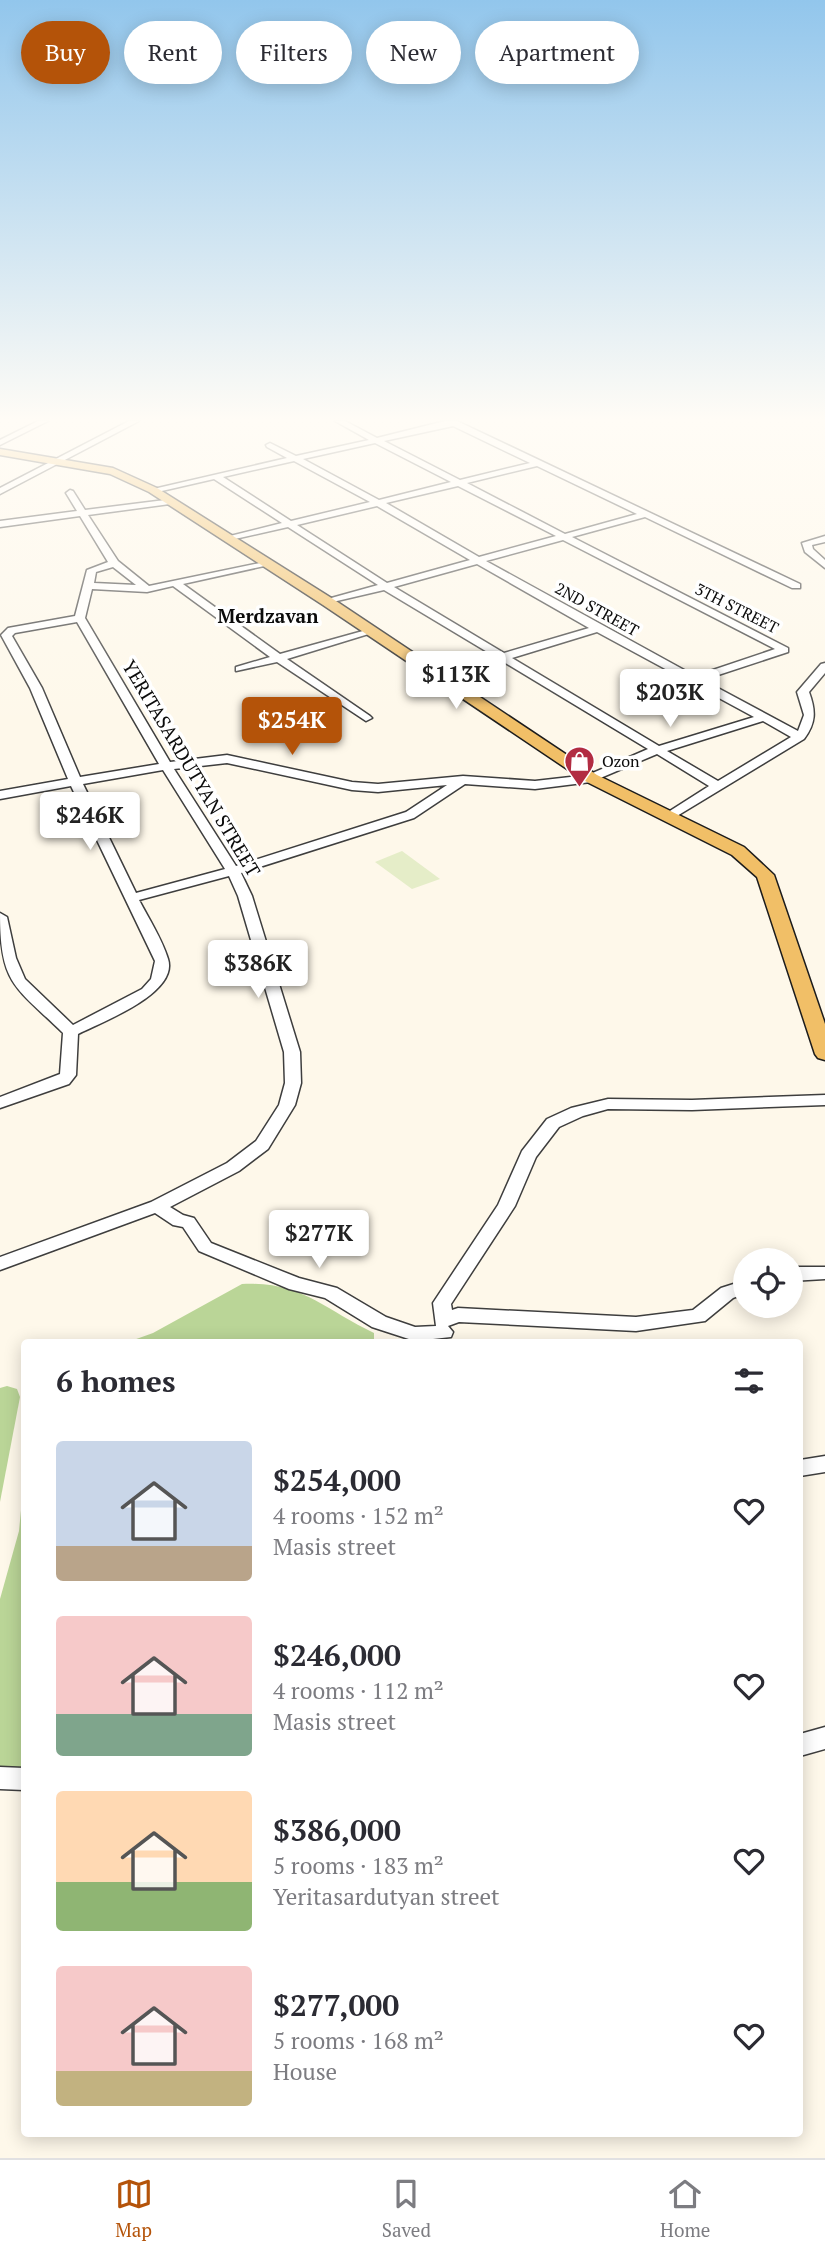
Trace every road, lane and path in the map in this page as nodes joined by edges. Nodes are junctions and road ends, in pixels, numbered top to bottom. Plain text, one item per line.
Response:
1 (87, 522) edge
2 (202, 522) edge
3 (285, 522) edge
4 (299, 522) edge
5 (411, 522) edge
6 (533, 522) edge
7 (619, 522) edge
8 (663, 522) edge
9 (289, 524) junction
10 (563, 537) junction
11 (229, 539) junction
12 (825, 539) edge
13 (477, 561) junction
14 (266, 563) junction
15 (114, 564) junction
16 (825, 565) edge
17 (175, 583) junction
18 (86, 586) junction
19 (796, 586) dead end
20 (387, 587) junction
21 (147, 589) junction
22 (328, 602) junction
23 (80, 618) junction
24 (599, 628) junction
25 (6, 630) edge
26 (370, 632) junction
27 (279, 656) junction
28 (503, 658) junction
29 (825, 666) edge
30 (240, 668) dead end
31 (436, 677) junction
32 (693, 680) junction
33 (366, 718) dead end
34 (762, 718) junction
35 (800, 737) junction
36 (657, 750) junction
37 (166, 766) junction
38 (591, 778) junction
39 (463, 780) junction
40 (75, 782) junction
41 (716, 785) junction
42 (0, 795) edge
43 (668, 816) junction
44 (233, 871) junction
45 (132, 898) junction
46 (0, 917) edge
47 (4, 953) edge
48 (71, 1032) junction
49 (825, 1054) edge
50 (825, 1100) edge
51 (0, 1103) edge
52 (157, 1206) junction
53 (0, 1264) edge
54 (825, 1273) edge
55 (803, 1274) edge
56 (733, 1291) edge
57 (444, 1332) edge
58 (825, 1464) edge
59 (803, 1468) edge
60 (825, 1738) edge
61 (803, 1744) edge
62 (0, 1778) edge
63 (21, 1779) edge

1 - 15 street
2 - 11 main road
3 - 9 street
4 - 9 street
5 - 13 street, 2ND STREET
6 - 10 street, 3TH STREET
7 - 10 street
8 - 19 street
9 - 11 street
9 - 20 street
10 - 13 street
10 - 32 street, 3TH STREET
11 - 14 main road
12 - 16 street
13 - 20 street
13 - 24 street, 2ND STREET
14 - 17 street
14 - 22 main road
15 - 18 street
15 - 21 street
17 - 21 street
17 - 27 street
18 - 21 street
18 - 23 street
20 - 22 street
20 - 28 street
22 - 26 main road
23 - 25 street
23 - 37 street, YERITASARDUTYAN STREET
24 - 28 street
24 - 32 street, 2ND STREET
25 - 40 street
26 - 27 street
26 - 31 main road
27 - 30 street
27 - 33 street
28 - 31 street
28 - 36 street
29 - 35 street
31 - 38 main road
32 - 34 street, 2ND STREET
34 - 35 street, 2ND STREET
34 - 36 street
35 - 41 street
36 - 38 street
36 - 41 street
37 - 39 street
37 - 40 street
37 - 44 street, YERITASARDUTYAN STREET
38 - 39 street
38 - 43 main road
39 - 44 street
40 - 42 street
40 - 45 street
41 - 43 street
43 - 49 main road
44 - 45 street
44 - 52 street, YERITASARDUTYAN STREET
45 - 48 street
46 - 47 street
47 - 48 street
48 - 51 street
50 - 57 street
52 - 53 street, YERITASARDUTYAN STREET
52 - 57 street
54 - 55 street
56 - 57 street
58 - 59 street
60 - 61 street
62 - 63 street

